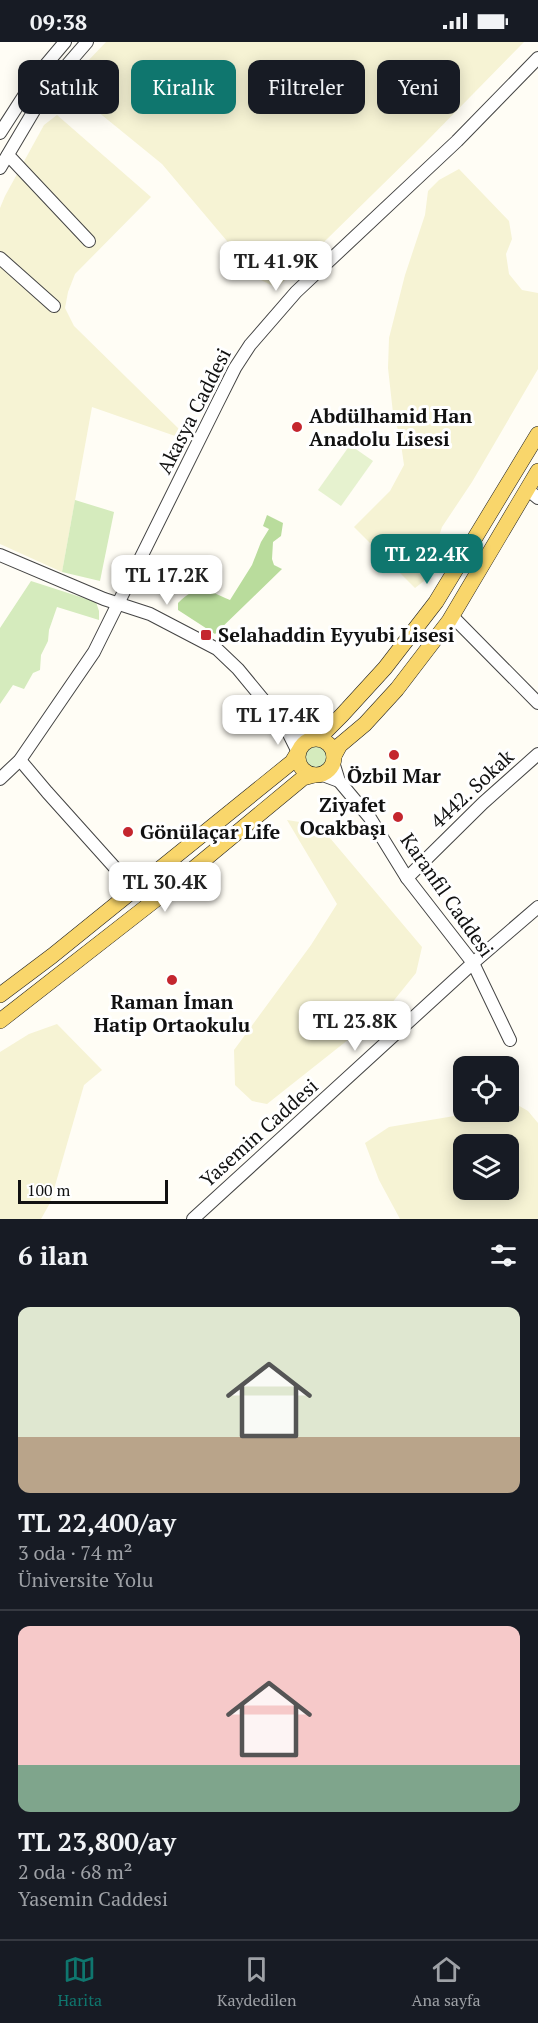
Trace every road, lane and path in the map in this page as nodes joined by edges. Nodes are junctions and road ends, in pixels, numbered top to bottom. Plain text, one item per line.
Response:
1 (65, 42) edge
2 (87, 42) edge
3 (538, 58) edge
4 (0, 133) edge
5 (8, 155) junction
6 (0, 168) edge
7 (89, 241) dead end
8 (0, 258) edge
9 (54, 306) dead end
10 (538, 434) edge
11 (538, 471) edge
12 (533, 494) edge
13 (0, 555) edge
14 (119, 604) junction
15 (452, 616) junction
16 (538, 703) edge
17 (285, 726) junction
18 (313, 738) junction
19 (298, 752) junction
20 (538, 754) edge
21 (334, 759) junction
22 (20, 760) junction
23 (317, 775) junction
24 (0, 779) edge
25 (339, 781) junction
26 (407, 878) junction
27 (134, 889) junction
28 (538, 907) edge
29 (473, 963) junction
30 (0, 994) edge
31 (0, 1021) edge
32 (510, 1040) dead end
33 (193, 1219) edge

1 - 4 street
2 - 5 street
3 - 14 street, Akasya Caddesi
5 - 6 street
5 - 7 street
8 - 9 street
10 - 18 main road
11 - 12 main road
12 - 15 main road
13 - 14 street
14 - 17 street
14 - 22 street, Akasya Caddesi
15 - 16 street
15 - 21 main road
17 - 18 street
17 - 19 street
18 - 19 main road
18 - 21 main road
19 - 23 main road
19 - 27 main road
20 - 26 street, 4442. Sokak
21 - 23 main road
21 - 25 street
22 - 24 street, Akasya Caddesi
22 - 27 street
23 - 25 street
23 - 31 main road
25 - 26 street, Karanfil Caddesi
26 - 29 street, Karanfil Caddesi
27 - 30 main road
28 - 29 street, Yasemin Caddesi
29 - 32 street, Karanfil Caddesi
29 - 33 street, Yasemin Caddesi

